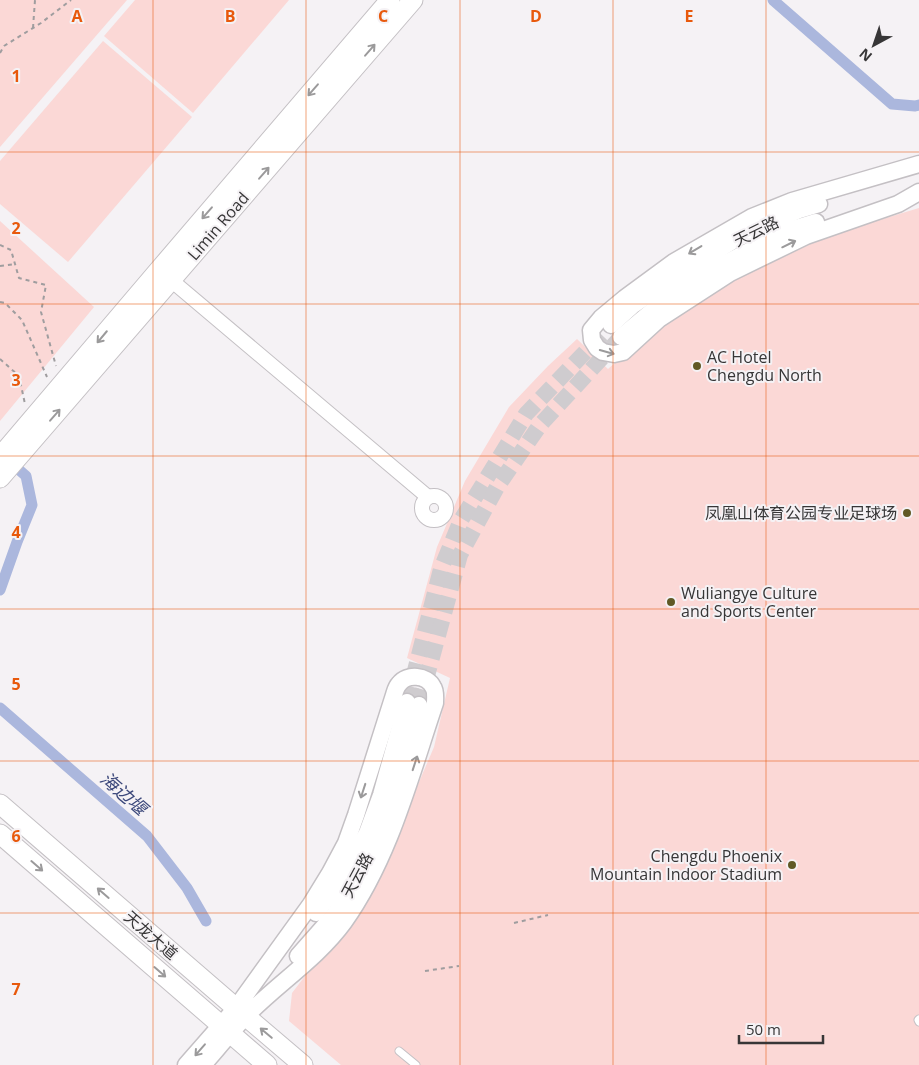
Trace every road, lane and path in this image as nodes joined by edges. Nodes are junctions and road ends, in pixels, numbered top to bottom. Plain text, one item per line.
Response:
1 (35, 0) edge
2 (71, 0) edge
3 (390, 0) edge
4 (413, 0) edge
5 (33, 28) junction
6 (0, 53) edge
7 (919, 164) edge
8 (919, 174) edge
9 (919, 192) edge
10 (0, 245) edge
11 (15, 264) junction
12 (0, 266) edge
13 (162, 278) junction
14 (0, 302) edge
15 (0, 359) edge
16 (56, 366) dead end
17 (47, 377) dead end
18 (25, 404) dead end
19 (12, 451) edge
20 (0, 478) edge
21 (426, 500) dead end
22 (413, 704) tunnel mouth
23 (0, 804) edge
24 (0, 834) edge
25 (548, 914) dead end
26 (514, 923) dead end
27 (460, 966) dead end
28 (425, 971) dead end
29 (241, 1012) junction
30 (226, 1030) junction
31 (399, 1051) dead end
32 (186, 1065) edge
33 (203, 1065) edge
34 (267, 1065) edge
35 (303, 1065) edge
36 (416, 1065) edge

1 - 5 path
2 - 5 path
3 -> 13 main road, Limin Road
13 -> 4 main road, Limin Road
5 - 6 path
7 -> 9 street
8 - 9 street, 天云路
10 - 11 path
11 - 12 path
11 - 16 path
13 - 19 main road, Limin Road
13 - 21 street
14 - 17 path
15 - 18 path
19 - 20 main road, Limin Road
22 - 29 street, 天云路
29 -> 23 main road, 天龙大道
24 -> 30 main road, 天龙大道
25 - 26 path
27 - 28 path
29 -> 29 street
29 - 30 street
35 -> 29 main road, 天龙大道
30 -> 32 street
30 - 33 street
30 - 34 main road, 天龙大道
31 - 36 lane

